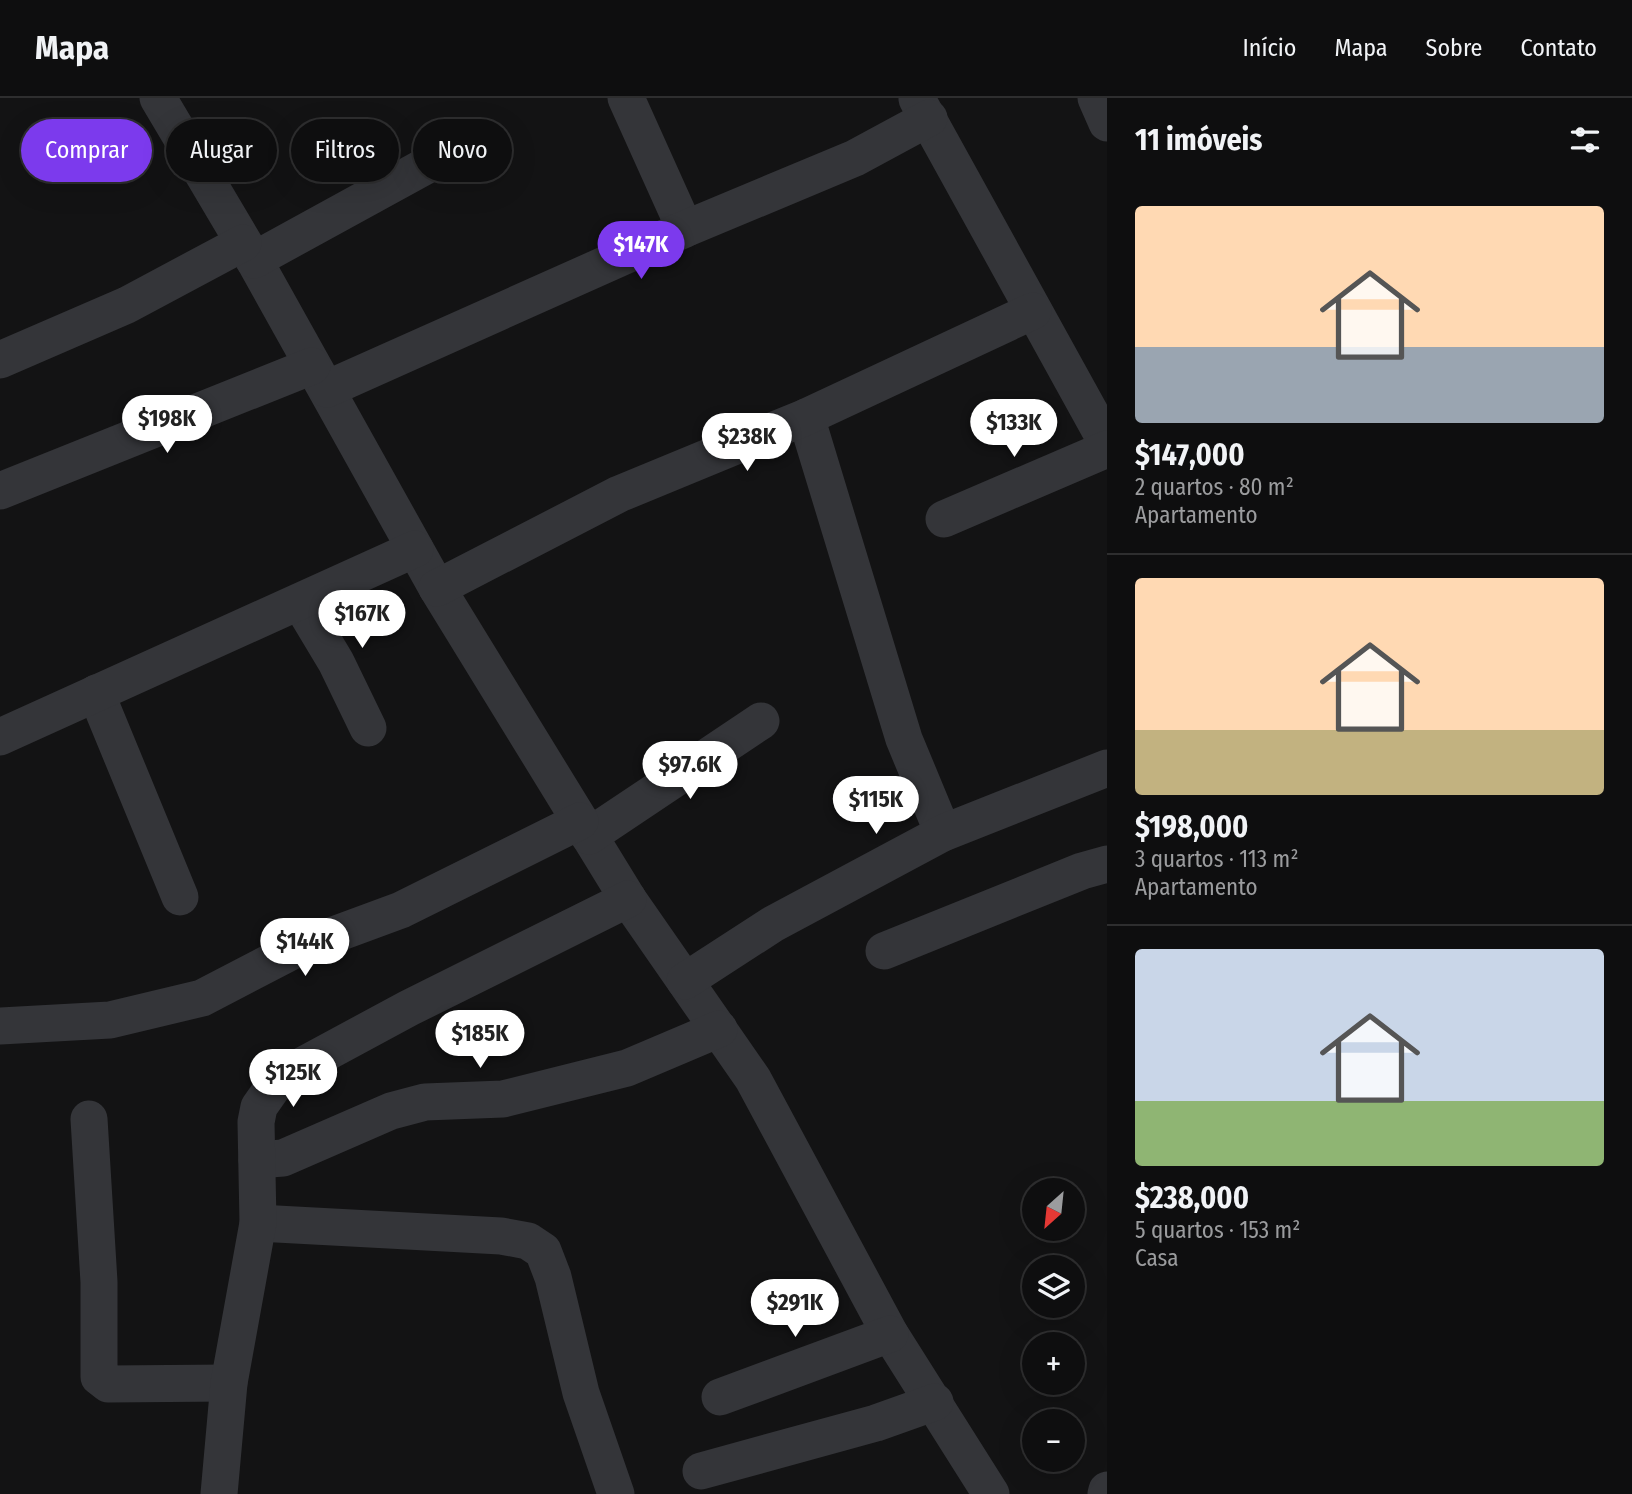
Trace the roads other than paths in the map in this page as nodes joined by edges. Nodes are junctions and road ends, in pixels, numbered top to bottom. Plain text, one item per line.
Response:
1 (158, 98) edge
2 (626, 98) edge
3 (1096, 98) edge
4 (922, 108) edge
5 (1107, 123) edge
6 (413, 171) edge
7 (685, 229) junction
8 (249, 251) junction
9 (1032, 311) junction
10 (0, 360) edge
11 (319, 377) junction
12 (806, 417) junction
13 (1107, 443) edge
14 (1107, 449) edge
15 (0, 491) edge
16 (944, 519) dead end
17 (415, 549) junction
18 (437, 588) junction
19 (300, 602) junction
20 (96, 693) junction
21 (761, 721) dead end
22 (368, 728) dead end
23 (0, 737) edge
24 (1107, 768) edge
25 (584, 829) junction
26 (943, 833) junction
27 (1107, 864) edge
28 (180, 897) dead end
29 (628, 899) junction
30 (884, 951) dead end
31 (685, 981) junction
32 (0, 1026) edge
33 (719, 1029) junction
34 (89, 1119) dead end
35 (257, 1160) junction
36 (258, 1223) junction
37 (890, 1334) junction
38 (229, 1383) junction
39 (720, 1397) dead end
40 (935, 1402) junction
41 (701, 1471) dead end
42 (219, 1494) edge
43 (616, 1494) edge
44 (992, 1494) edge

1 - 8 street
2 - 7 street
3 - 5 street
4 - 7 street
4 - 9 street
6 - 8 street
7 - 11 street
8 - 10 street
8 - 11 street
9 - 12 street
9 - 13 street
11 - 15 street
11 - 17 street
12 - 18 street
12 - 26 street
14 - 16 street
17 - 18 street
17 - 19 street
18 - 25 street
19 - 20 street
19 - 22 street
20 - 23 street
20 - 28 street
21 - 25 street
24 - 26 street
25 - 29 street
25 - 32 street
26 - 31 street
27 - 30 street
29 - 31 street
29 - 35 street
31 - 33 street
33 - 35 street
33 - 37 street
34 - 38 street
35 - 36 street
36 - 38 street
36 - 43 street
37 - 39 street
37 - 40 street
38 - 42 street
40 - 41 street
40 - 44 street

